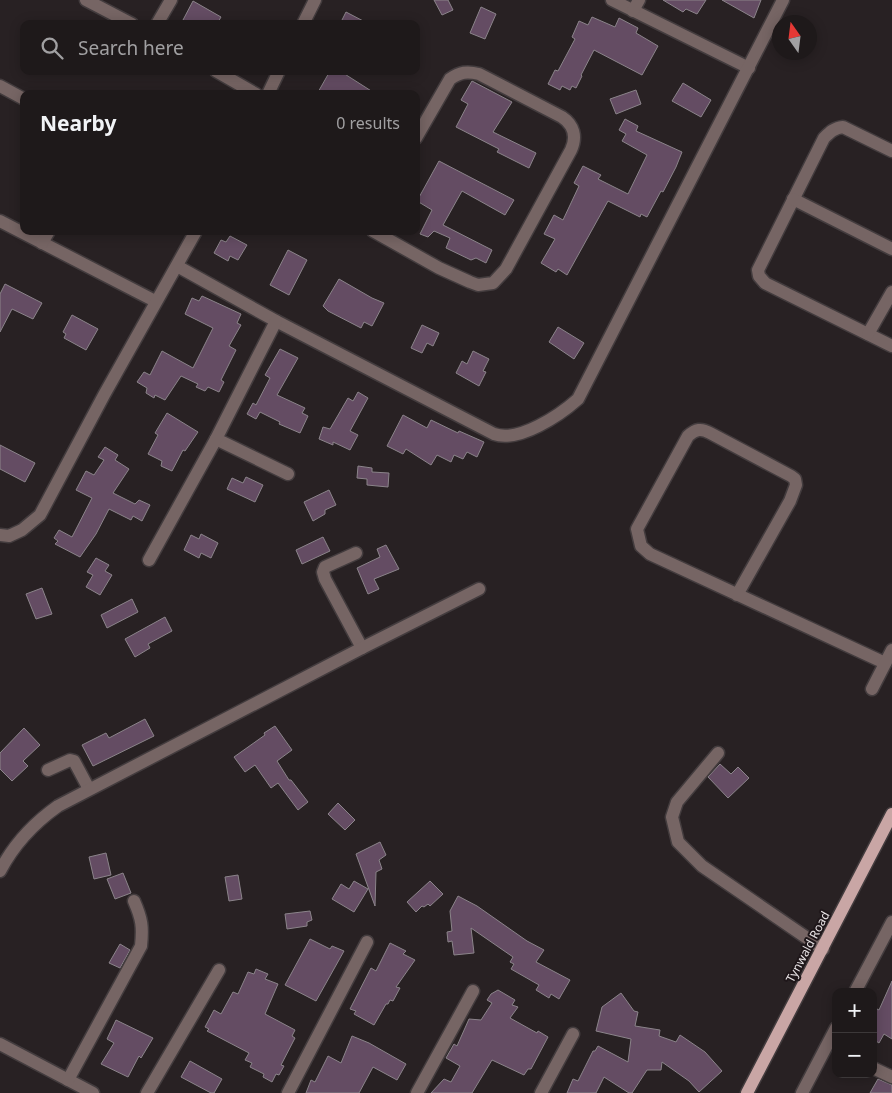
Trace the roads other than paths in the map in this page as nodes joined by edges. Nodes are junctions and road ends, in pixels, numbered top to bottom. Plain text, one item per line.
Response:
1 (86, 0) edge
2 (171, 0) edge
3 (315, 0) edge
4 (612, 0) edge
5 (783, 0) edge
6 (636, 6) edge
7 (124, 20) edge
8 (159, 20) edge
9 (305, 20) edge
10 (749, 68) junction
11 (223, 75) edge
12 (277, 75) edge
13 (0, 86) edge
14 (249, 90) edge
15 (270, 90) edge
16 (20, 97) edge
17 (420, 131) edge
18 (892, 151) edge
19 (793, 199) junction
20 (0, 221) edge
21 (20, 231) edge
22 (27, 235) edge
23 (47, 235) edge
24 (194, 235) edge
25 (380, 235) edge
26 (42, 243) junction
27 (892, 249) edge
28 (177, 266) junction
29 (892, 292) edge
30 (155, 301) junction
31 (276, 321) junction
32 (868, 334) junction
33 (892, 346) edge
34 (216, 439) junction
35 (288, 474) dead end
36 (0, 535) edge
37 (356, 553) dead end
38 (149, 560) dead end
39 (479, 590) dead end
40 (737, 595) junction
41 (362, 648) junction
42 (892, 650) edge
43 (885, 663) junction
44 (872, 689) dead end
45 (718, 752) dead end
46 (48, 770) dead end
47 (89, 789) junction
48 (892, 814) edge
49 (0, 871) edge
50 (134, 902) dead end
51 (892, 922) edge
52 (367, 942) dead end
53 (823, 949) junction
54 (219, 970) dead end
55 (857, 988) edge
56 (474, 991) dead end
57 (835, 1033) edge
58 (573, 1034) dead end
59 (0, 1044) edge
60 (831, 1048) edge
61 (877, 1070) edge
62 (892, 1077) edge
63 (68, 1080) junction
64 (93, 1093) edge
65 (147, 1093) edge
66 (288, 1093) edge
67 (418, 1093) edge
68 (541, 1093) edge
69 (747, 1093) edge
70 (802, 1093) edge

1 - 7 street
2 - 8 street
3 - 9 street
4 - 6 street
5 - 10 street
6 - 10 street
10 - 31 street
11 - 14 street
12 - 15 street
13 - 16 street
17 - 25 street
18 - 19 street
19 - 27 street
19 - 32 street
20 - 21 street
22 - 26 street
23 - 26 street
24 - 28 street
26 - 30 street
28 - 30 street
28 - 31 street
29 - 32 street
30 - 36 street
31 - 34 street
32 - 33 street
34 - 35 street
34 - 38 street
37 - 41 street
39 - 41 street
40 - 40 street
40 - 43 street
41 - 47 street
42 - 43 street
43 - 44 street
45 - 53 street
46 - 47 street
47 - 49 street
48 - 53 main road, Tynwald Road
50 - 63 street
51 - 55 street
52 - 66 street
53 - 69 main road, Tynwald Road
54 - 65 street
56 - 67 street
57 - 60 street
58 - 68 street
59 - 63 street
60 - 70 street
61 - 62 street
63 - 64 street

